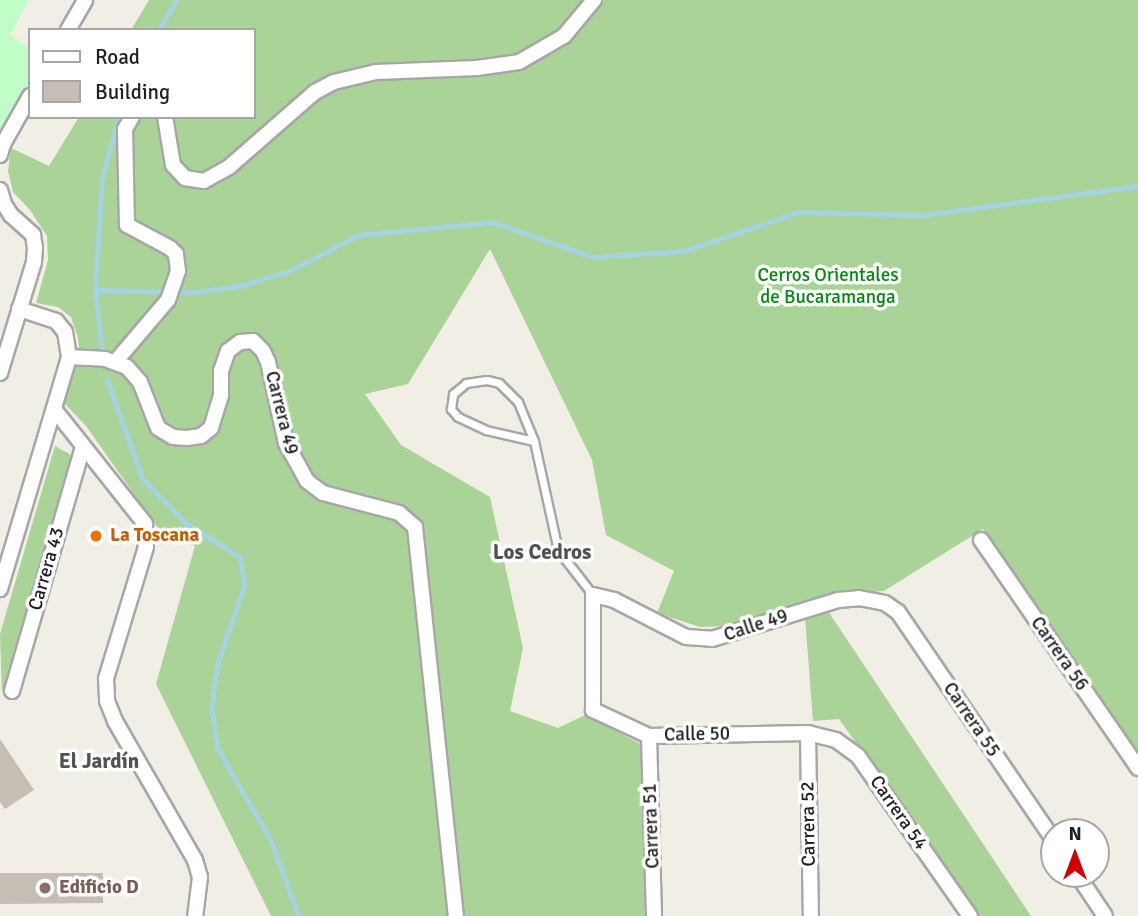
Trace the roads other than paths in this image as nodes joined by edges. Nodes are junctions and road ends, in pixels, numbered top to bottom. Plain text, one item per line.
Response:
1 (85, 0) edge
2 (594, 0) edge
3 (69, 28) edge
4 (28, 100) edge
5 (131, 119) edge
6 (165, 119) edge
7 (0, 155) edge
8 (0, 190) edge
9 (19, 309) junction
10 (69, 358) junction
11 (116, 361) junction
12 (0, 373) edge
13 (54, 409) junction
14 (534, 441) junction
15 (83, 447) junction
16 (981, 540) dead end
17 (0, 589) edge
18 (593, 595) junction
19 (885, 603) joint
20 (12, 691) dead end
21 (808, 733) junction
22 (649, 736) junction
23 (1138, 768) edge
24 (1040, 820) edge
25 (1086, 888) edge
26 (195, 916) edge
27 (456, 916) edge
28 (654, 916) edge
29 (811, 916) edge
30 (970, 916) edge
31 (1105, 916) edge

1 - 3 street
2 - 6 street
4 - 7 street
5 - 11 street
8 - 9 street
9 - 10 street
9 - 12 street
10 - 11 street
10 - 13 street
11 - 27 street, Carrera 49
13 - 15 street
13 - 17 street
14 - 14 lane
14 - 18 lane
15 - 20 street, Carrera 43
15 - 26 street
16 - 23 street, Carrera 56
18 - 19 street, Calle 49
18 - 22 street, Calle 50
19 - 24 street, Carrera 55
21 - 22 street, Calle 50
21 - 29 street, Carrera 52
21 - 30 street, Carrera 54
22 - 28 street, Carrera 51
25 - 31 street

